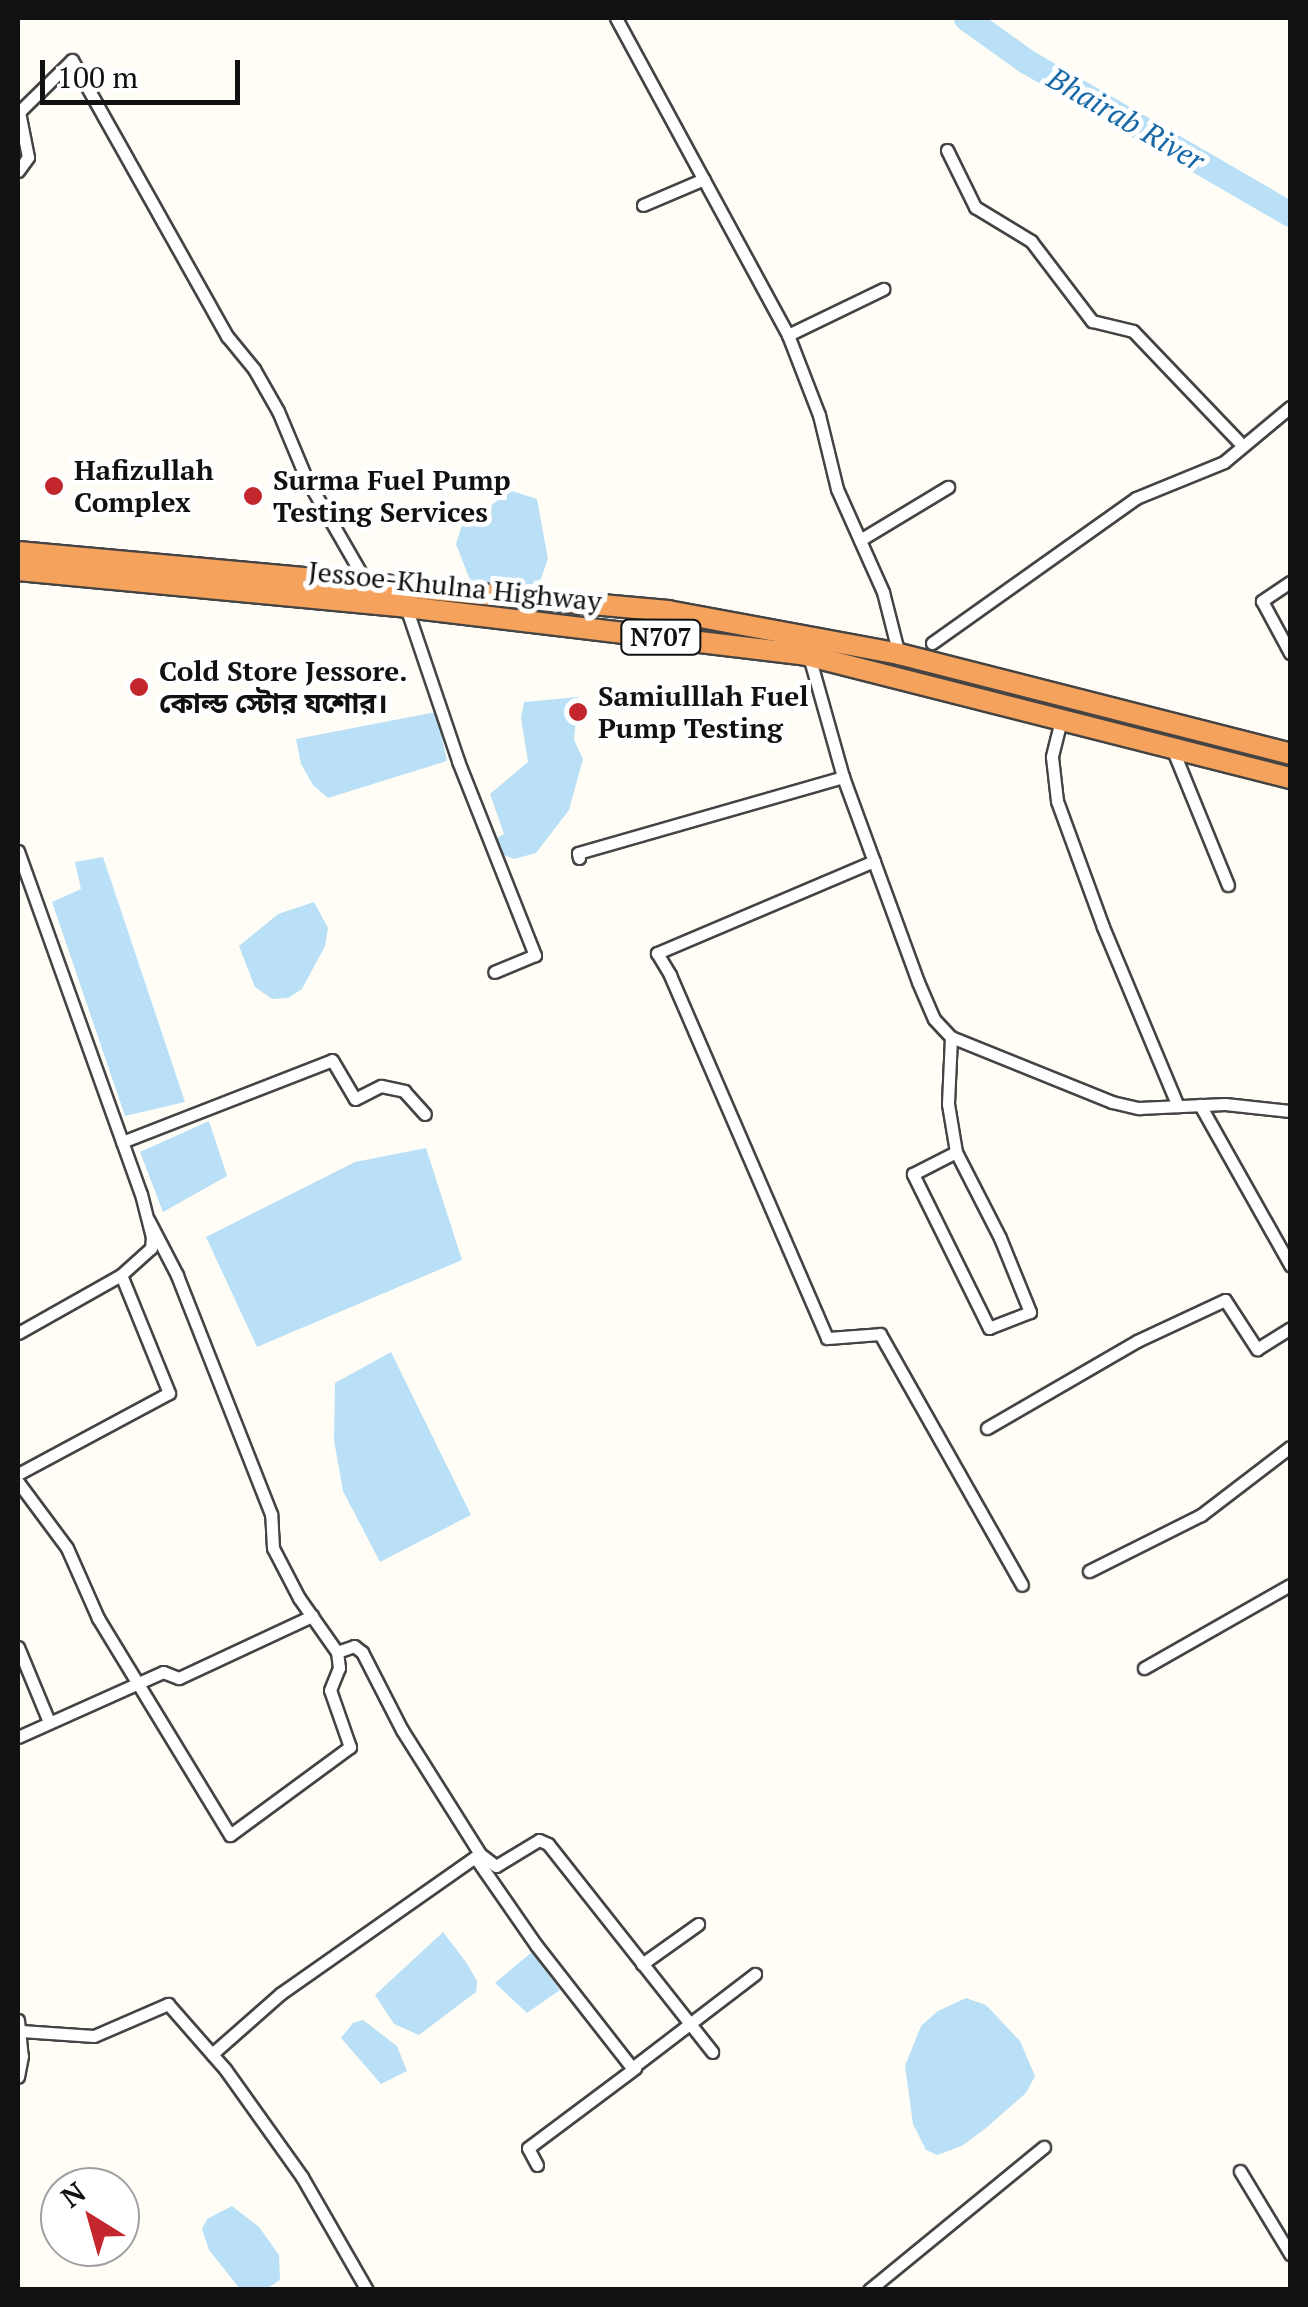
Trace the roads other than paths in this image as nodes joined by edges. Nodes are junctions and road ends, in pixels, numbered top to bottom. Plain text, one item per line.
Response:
1 (616, 18) edge
2 (18, 111) edge
3 (947, 150) dead end
4 (18, 172) edge
5 (704, 179) junction
6 (643, 205) dead end
7 (883, 289) dead end
8 (788, 335) junction
9 (1290, 407) edge
10 (1238, 441) dead end
11 (948, 487) dead end
12 (860, 540) junction
13 (18, 552) edge
14 (18, 570) edge
15 (366, 582) junction
16 (1290, 582) edge
17 (406, 607) junction
18 (932, 643) dead end
19 (1290, 653) edge
20 (899, 654) junction
21 (810, 656) junction
22 (900, 679) junction
23 (1061, 720) junction
24 (1172, 748) junction
25 (1290, 751) edge
26 (843, 778) junction
27 (1290, 778) edge
28 (18, 851) edge
29 (579, 858) dead end
30 (874, 860) junction
31 (1228, 885) dead end
32 (494, 972) dead end
33 (950, 1037) junction
34 (1178, 1106) junction
35 (1200, 1106) junction
36 (1290, 1111) edge
37 (425, 1114) dead end
38 (122, 1142) junction
39 (956, 1152) junction
40 (149, 1220) junction
41 (1290, 1265) edge
42 (121, 1275) junction
43 (1290, 1328) edge
44 (18, 1333) edge
45 (988, 1428) dead end
46 (1290, 1447) edge
47 (18, 1474) edge
48 (18, 1482) edge
49 (1088, 1571) dead end
50 (1022, 1585) dead end
51 (1290, 1585) edge
52 (312, 1616) junction
53 (18, 1647) edge
54 (337, 1652) junction
55 (1144, 1668) dead end
56 (138, 1682) junction
57 (50, 1722) junction
58 (18, 1737) edge
59 (698, 1924) dead end
60 (642, 1964) junction
61 (755, 1974) dead end
62 (689, 2024) junction
63 (19, 2025) edge
64 (712, 2052) dead end
65 (212, 2054) junction
66 (635, 2068) junction
67 (18, 2077) edge
68 (1044, 2147) dead end
69 (537, 2165) dead end
70 (1240, 2171) dead end
71 (1290, 2254) edge
72 (367, 2290) edge
73 (869, 2290) edge

1 - 5 street
2 - 4 street
2 - 15 street
3 - 10 street
5 - 6 street
5 - 8 street
7 - 8 street
8 - 12 street
9 - 18 street
11 - 12 street
12 - 20 street
13 - 15 highway, Jessoe-Khulna Highway / N707
14 - 17 highway, Jessoe-Khulna Highway / N707
15 - 20 highway, Jessoe-Khulna Highway / N707
16 - 19 street
17 - 21 highway, Jessoe-Khulna Highway / N707
17 - 32 street
20 - 22 street
20 - 25 highway, Jessoe-Khulna Highway / N707
21 - 22 highway, Jessoe-Khulna Highway / N707
21 - 26 street
22 - 23 highway, Jessoe-Khulna Highway / N707
23 - 24 highway, Jessoe-Khulna Highway / N707
23 - 34 street
24 - 27 highway, Jessoe-Khulna Highway / N707
24 - 31 street
26 - 29 street
26 - 30 street
28 - 38 street
30 - 33 street
30 - 50 street
33 - 34 street
33 - 39 street
34 - 35 street
35 - 36 street
35 - 41 street
37 - 38 street
38 - 40 street
39 - 39 street
40 - 42 street
40 - 52 street
42 - 44 street
42 - 47 street
43 - 45 street
46 - 49 street
48 - 56 street
51 - 55 street
52 - 54 street
52 - 56 street
53 - 57 street
54 - 56 street
54 - 60 street
56 - 57 street
57 - 58 street
59 - 60 street
60 - 62 street
61 - 62 street
62 - 64 street
62 - 66 street
63 - 65 street
63 - 67 street
65 - 66 street
65 - 72 street
66 - 69 street
68 - 73 street
70 - 71 street

